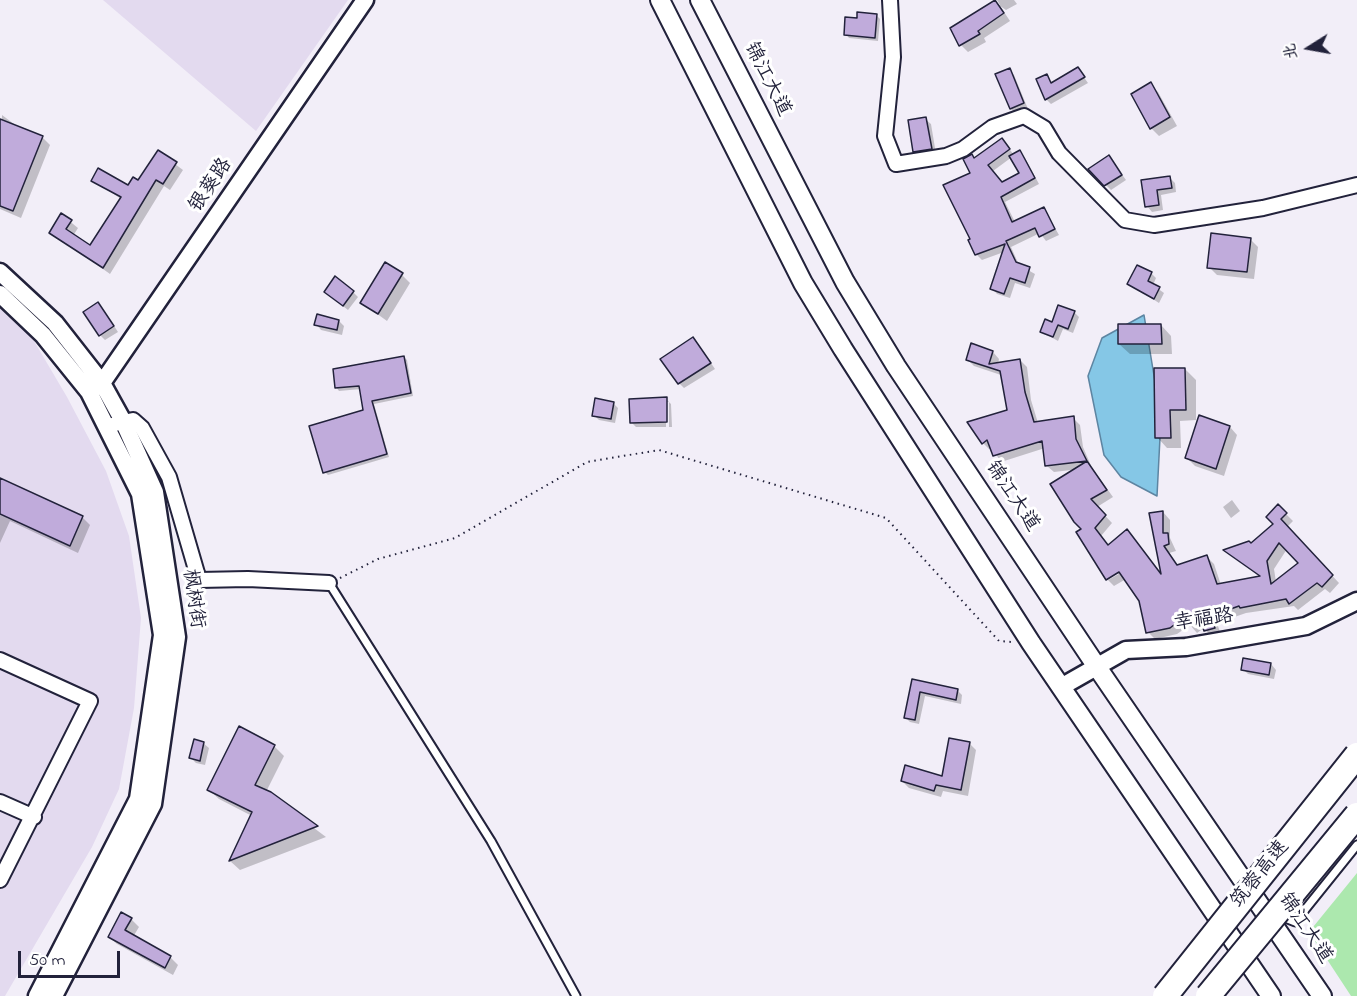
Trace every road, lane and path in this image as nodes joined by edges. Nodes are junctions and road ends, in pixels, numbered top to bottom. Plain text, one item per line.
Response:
1 (365, 0) edge
2 (660, 0) edge
3 (700, 0) edge
4 (890, 0) edge
5 (1357, 185) edge
6 (0, 272) edge
7 (0, 294) edge
8 (96, 387) junction
9 (115, 424) junction
10 (329, 584) junction
11 (1357, 601) edge
12 (1031, 643) junction
13 (0, 660) edge
14 (1097, 667) junction
15 (1061, 687) junction
16 (1357, 755) edge
17 (0, 802) edge
18 (1357, 815) edge
19 (34, 817) junction
20 (1357, 845) edge
21 (0, 880) edge
22 (1264, 909) junction
23 (37, 996) edge
24 (54, 996) edge
25 (576, 996) edge
26 (1165, 996) edge
27 (1208, 996) edge
28 (1271, 996) edge
29 (1322, 996) edge

1 - 8 street, 银葵路
2 - 12 main road
3 - 14 main road, 锦江大道
4 - 5 street
6 - 8 street, 枫树街
7 - 8 street, 枫树街
8 - 9 street, 枫树街
9 - 10 street
9 - 23 street, 枫树街
9 - 24 street, 枫树街
10 - 12 path
10 - 25 lane
11 - 14 street, 幸福路
12 - 15 main road
13 - 19 street
14 - 15 street, 幸福路
14 - 22 main road, 锦江大道
15 - 28 main road
16 - 26 highway, 筑蓉高速, bridge
17 - 19 street
18 - 27 highway, 筑蓉高速, bridge
19 - 21 street
20 - 22 lane
22 - 29 main road, 锦江大道

